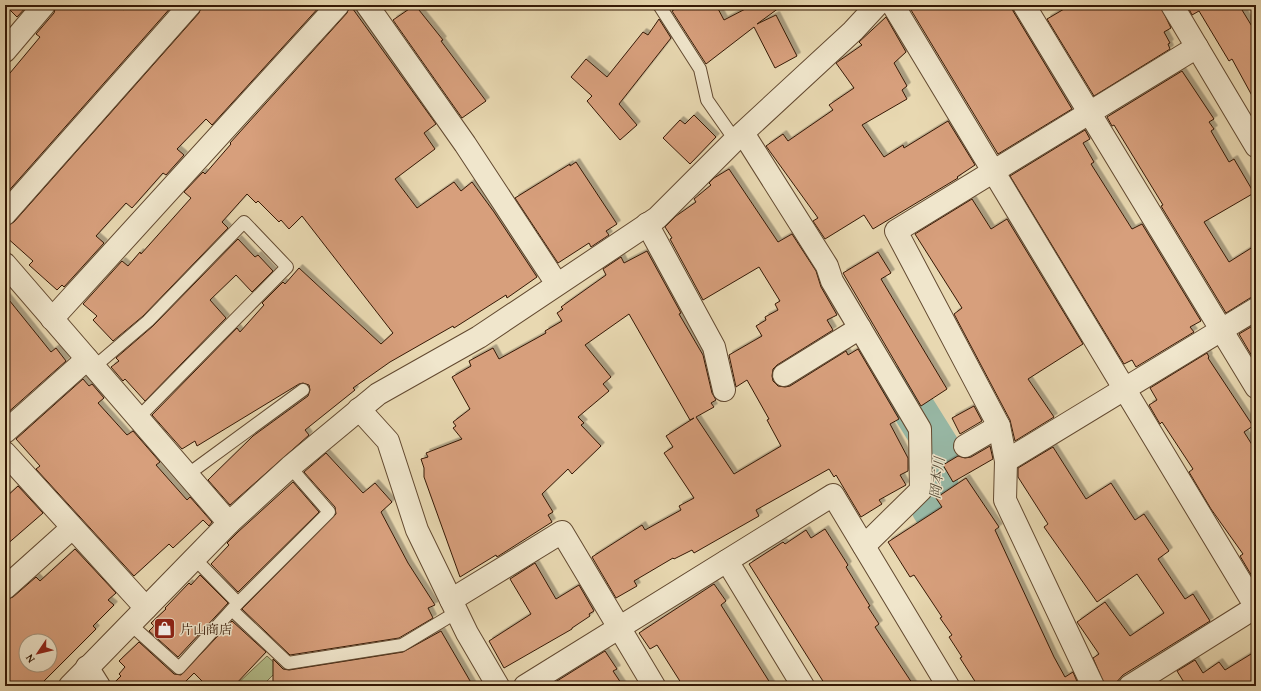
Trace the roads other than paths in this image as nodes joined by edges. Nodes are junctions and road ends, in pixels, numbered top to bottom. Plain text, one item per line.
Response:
1 (44, 5) edge
2 (190, 5) edge
3 (338, 5) edge
4 (367, 5) edge
5 (659, 5) edge
6 (877, 5) edge
7 (893, 5) edge
8 (1024, 5) edge
9 (1172, 5) edge
10 (1197, 47) junction
11 (5, 51) edge
12 (1090, 113) junction
13 (739, 136) junction
14 (1256, 146) edge
15 (993, 172) junction
16 (5, 214) edge
17 (647, 224) junction
18 (9, 278) edge
19 (557, 284) junction
20 (1256, 309) edge
21 (52, 319) junction
22 (860, 328) junction
23 (1221, 330) junction
24 (90, 363) junction
25 (784, 375) dead end
26 (1256, 387) edge
27 (1124, 389) junction
28 (303, 390) dead end
29 (724, 390) dead end
30 (359, 410) junction
31 (138, 418) junction
32 (999, 426) junction
33 (5, 432) edge
34 (965, 446) dead end
35 (5, 453) edge
36 (1006, 461) junction
37 (290, 467) junction
38 (187, 474) junction
39 (229, 523) junction
40 (72, 528) junction
41 (864, 546) junction
42 (194, 558) junction
43 (727, 561) junction
44 (5, 588) edge
45 (235, 606) junction
46 (454, 606) junction
47 (1256, 607) edge
48 (146, 608) junction
49 (130, 624) junction
50 (619, 628) junction
51 (88, 667) junction
52 (70, 686) edge
53 (99, 686) edge
54 (498, 686) edge
55 (525, 686) edge
56 (654, 686) edge
57 (803, 686) edge
58 (948, 686) edge
59 (1093, 686) edge
60 (1130, 686) edge

1 - 11 street
2 - 16 street
3 - 21 street
4 - 19 street
5 - 13 lane
6 - 13 street
7 - 15 street
8 - 12 street
9 - 10 street
10 - 12 street
10 - 14 street
12 - 15 street
12 - 23 street
13 - 17 street
13 - 22 street
15 - 27 street
15 - 32 street
17 - 19 street
17 - 29 street
18 - 21 street
19 - 30 street
20 - 23 street
21 - 24 street
22 - 25 street
22 - 41 street
23 - 26 street
23 - 27 street
24 - 31 street
24 - 31 lane
24 - 33 street
27 - 36 street
27 - 47 street
28 - 38 lane
30 - 37 street
30 - 46 street
31 - 38 street
32 - 34 street
32 - 36 street
35 - 40 street
36 - 59 street
37 - 39 street
37 - 45 lane
38 - 39 street
39 - 42 street
40 - 44 street
40 - 48 street
41 - 43 street
41 - 58 street
42 - 45 lane
42 - 48 street
43 - 50 street
43 - 57 street
45 - 46 lane
45 - 49 lane
46 - 50 street
46 - 54 street
47 - 60 street
48 - 49 street
49 - 51 street
50 - 55 street
50 - 56 street
51 - 52 street
51 - 53 street

